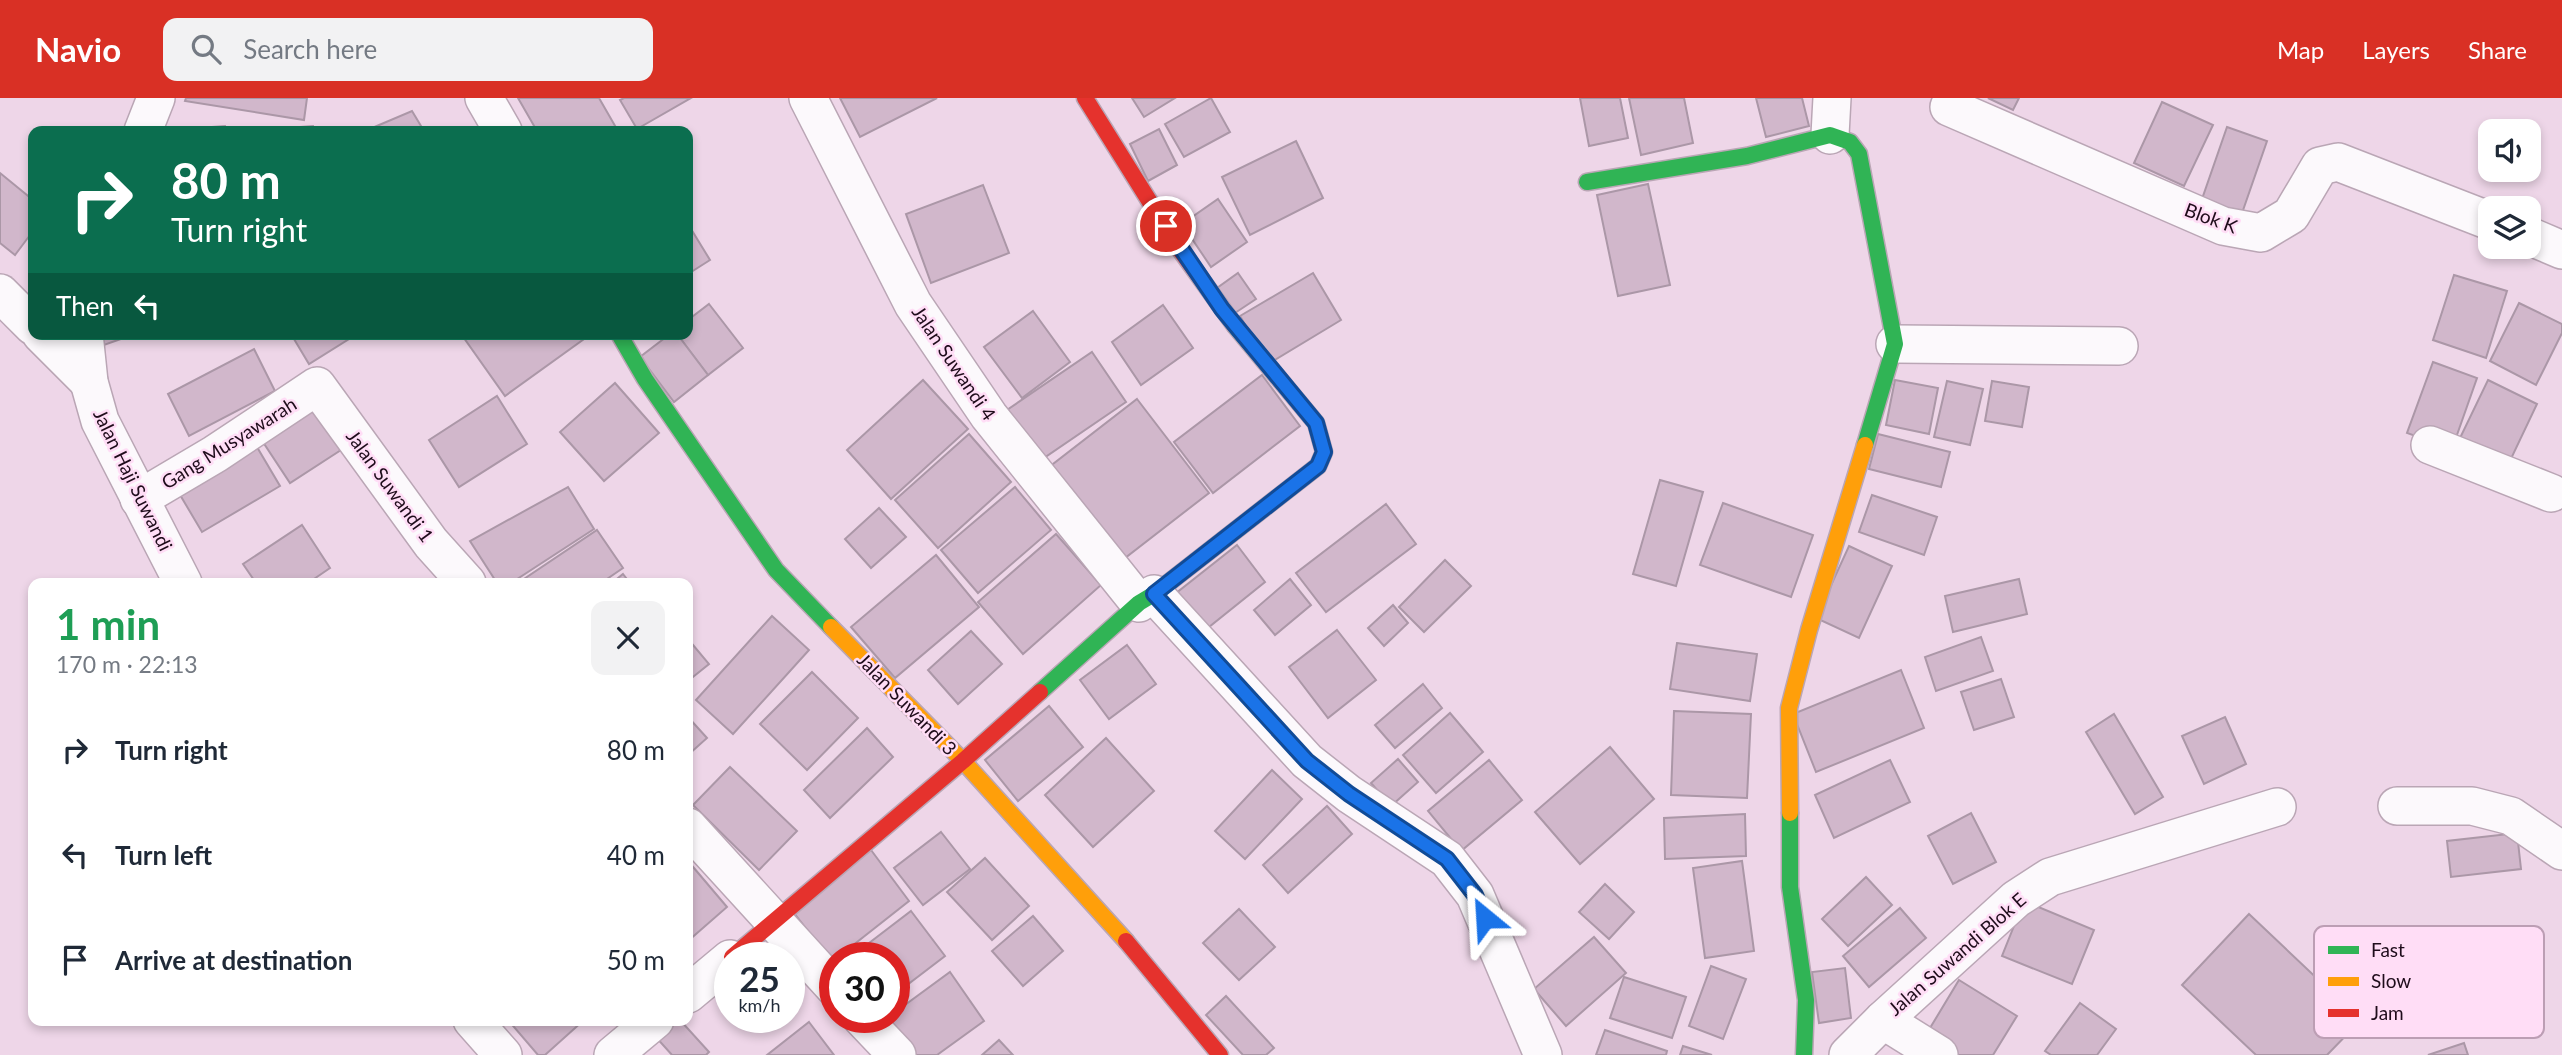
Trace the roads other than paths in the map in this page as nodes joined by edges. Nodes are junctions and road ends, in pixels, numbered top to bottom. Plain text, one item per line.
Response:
1 (156, 98) edge
2 (484, 98) edge
3 (808, 98) edge
4 (1085, 98) edge
5 (1832, 98) edge
6 (1949, 107) dead end
7 (145, 126) edge
8 (500, 126) edge
9 (1830, 135) junction
10 (1587, 182) dead end
11 (2478, 216) edge
12 (2541, 241) edge
13 (2562, 250) edge
14 (0, 293) edge
15 (28, 321) edge
16 (47, 340) edge
17 (85, 340) edge
18 (622, 340) edge
19 (1895, 344) junction
20 (2119, 346) dead end
21 (89, 382) junction
22 (317, 386) joint
23 (2430, 445) dead end
24 (2558, 486) edge
25 (139, 499) junction
26 (180, 578) edge
27 (462, 578) edge
28 (1147, 599) junction
29 (962, 761) junction
30 (2397, 806) dead end
31 (2277, 807) dead end
32 (693, 833) edge
33 (2562, 851) edge
34 (775, 923) junction
35 (751, 942) edge
36 (819, 971) edge
37 (714, 972) edge
38 (693, 990) edge
39 (1883, 1020) junction
40 (477, 1026) edge
41 (648, 1026) edge
42 (876, 1033) edge
43 (503, 1055) edge
44 (613, 1055) edge
45 (897, 1055) edge
46 (1220, 1055) edge
47 (1543, 1055) edge
48 (1804, 1055) edge
49 (1848, 1055) edge
50 (1939, 1055) edge

1 - 7 street
2 - 8 street
3 - 28 street, Jalan Suwandi 4
4 - 28 street
5 - 9 street
6 - 11 street, Blok K
9 - 10 street
9 - 19 street
12 - 13 street
14 - 15 street
16 - 21 street
17 - 21 street, Jalan Haji Suwandi
18 - 29 street, Jalan Suwandi 3
19 - 20 street
19 - 48 street
21 - 25 street, Jalan Haji Suwandi
22 - 25 street, Gang Musyawarah
22 - 27 street, Jalan Suwandi 1
23 - 24 street
25 - 26 street, Jalan Haji Suwandi
28 - 29 street
28 - 47 street, Jalan Suwandi 4
29 - 34 street
29 - 46 street, Jalan Suwandi 3
30 - 33 street
31 - 39 street, Jalan Suwandi Blok E
32 - 34 street
34 - 35 street
34 - 36 street
37 - 38 street
39 - 49 street, Jalan Suwandi Blok E
39 - 50 street
40 - 43 street
41 - 44 street
42 - 45 street

